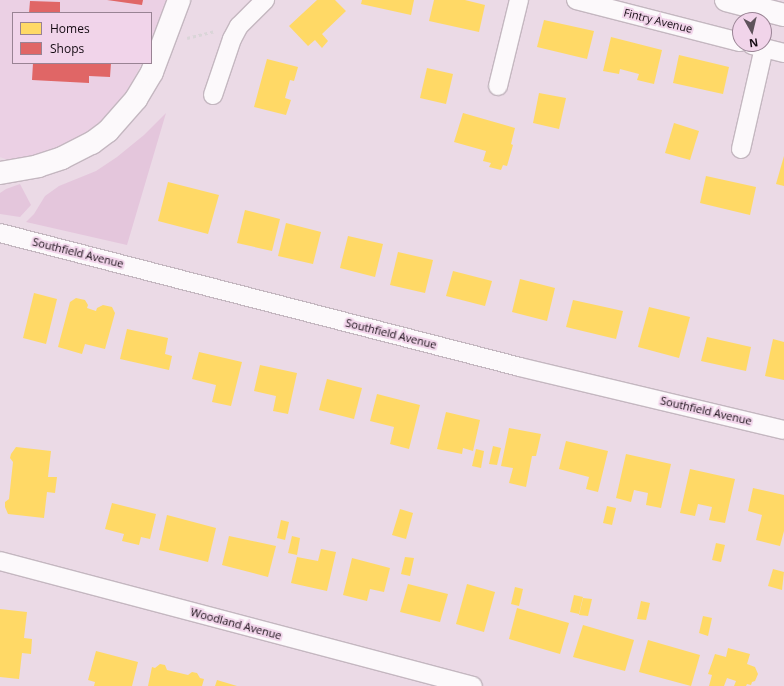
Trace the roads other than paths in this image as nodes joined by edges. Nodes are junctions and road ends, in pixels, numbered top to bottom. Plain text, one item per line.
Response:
1 (179, 0) edge
2 (265, 0) edge
3 (519, 0) edge
4 (576, 0) edge
5 (726, 0) edge
6 (784, 15) edge
7 (732, 40) edge
8 (772, 50) edge
9 (754, 52) edge
10 (784, 53) edge
11 (498, 86) dead end
12 (213, 95) dead end
13 (741, 149) dead end
14 (0, 173) edge
15 (0, 233) edge
16 (784, 430) edge
17 (0, 561) edge
18 (473, 686) edge

1 - 14 street
2 - 12 street
3 - 11 street
4 - 7 street, Fintry Avenue
5 - 6 street
8 - 10 street
9 - 13 street
15 - 16 street, Southfield Avenue
17 - 18 street, Woodland Avenue

